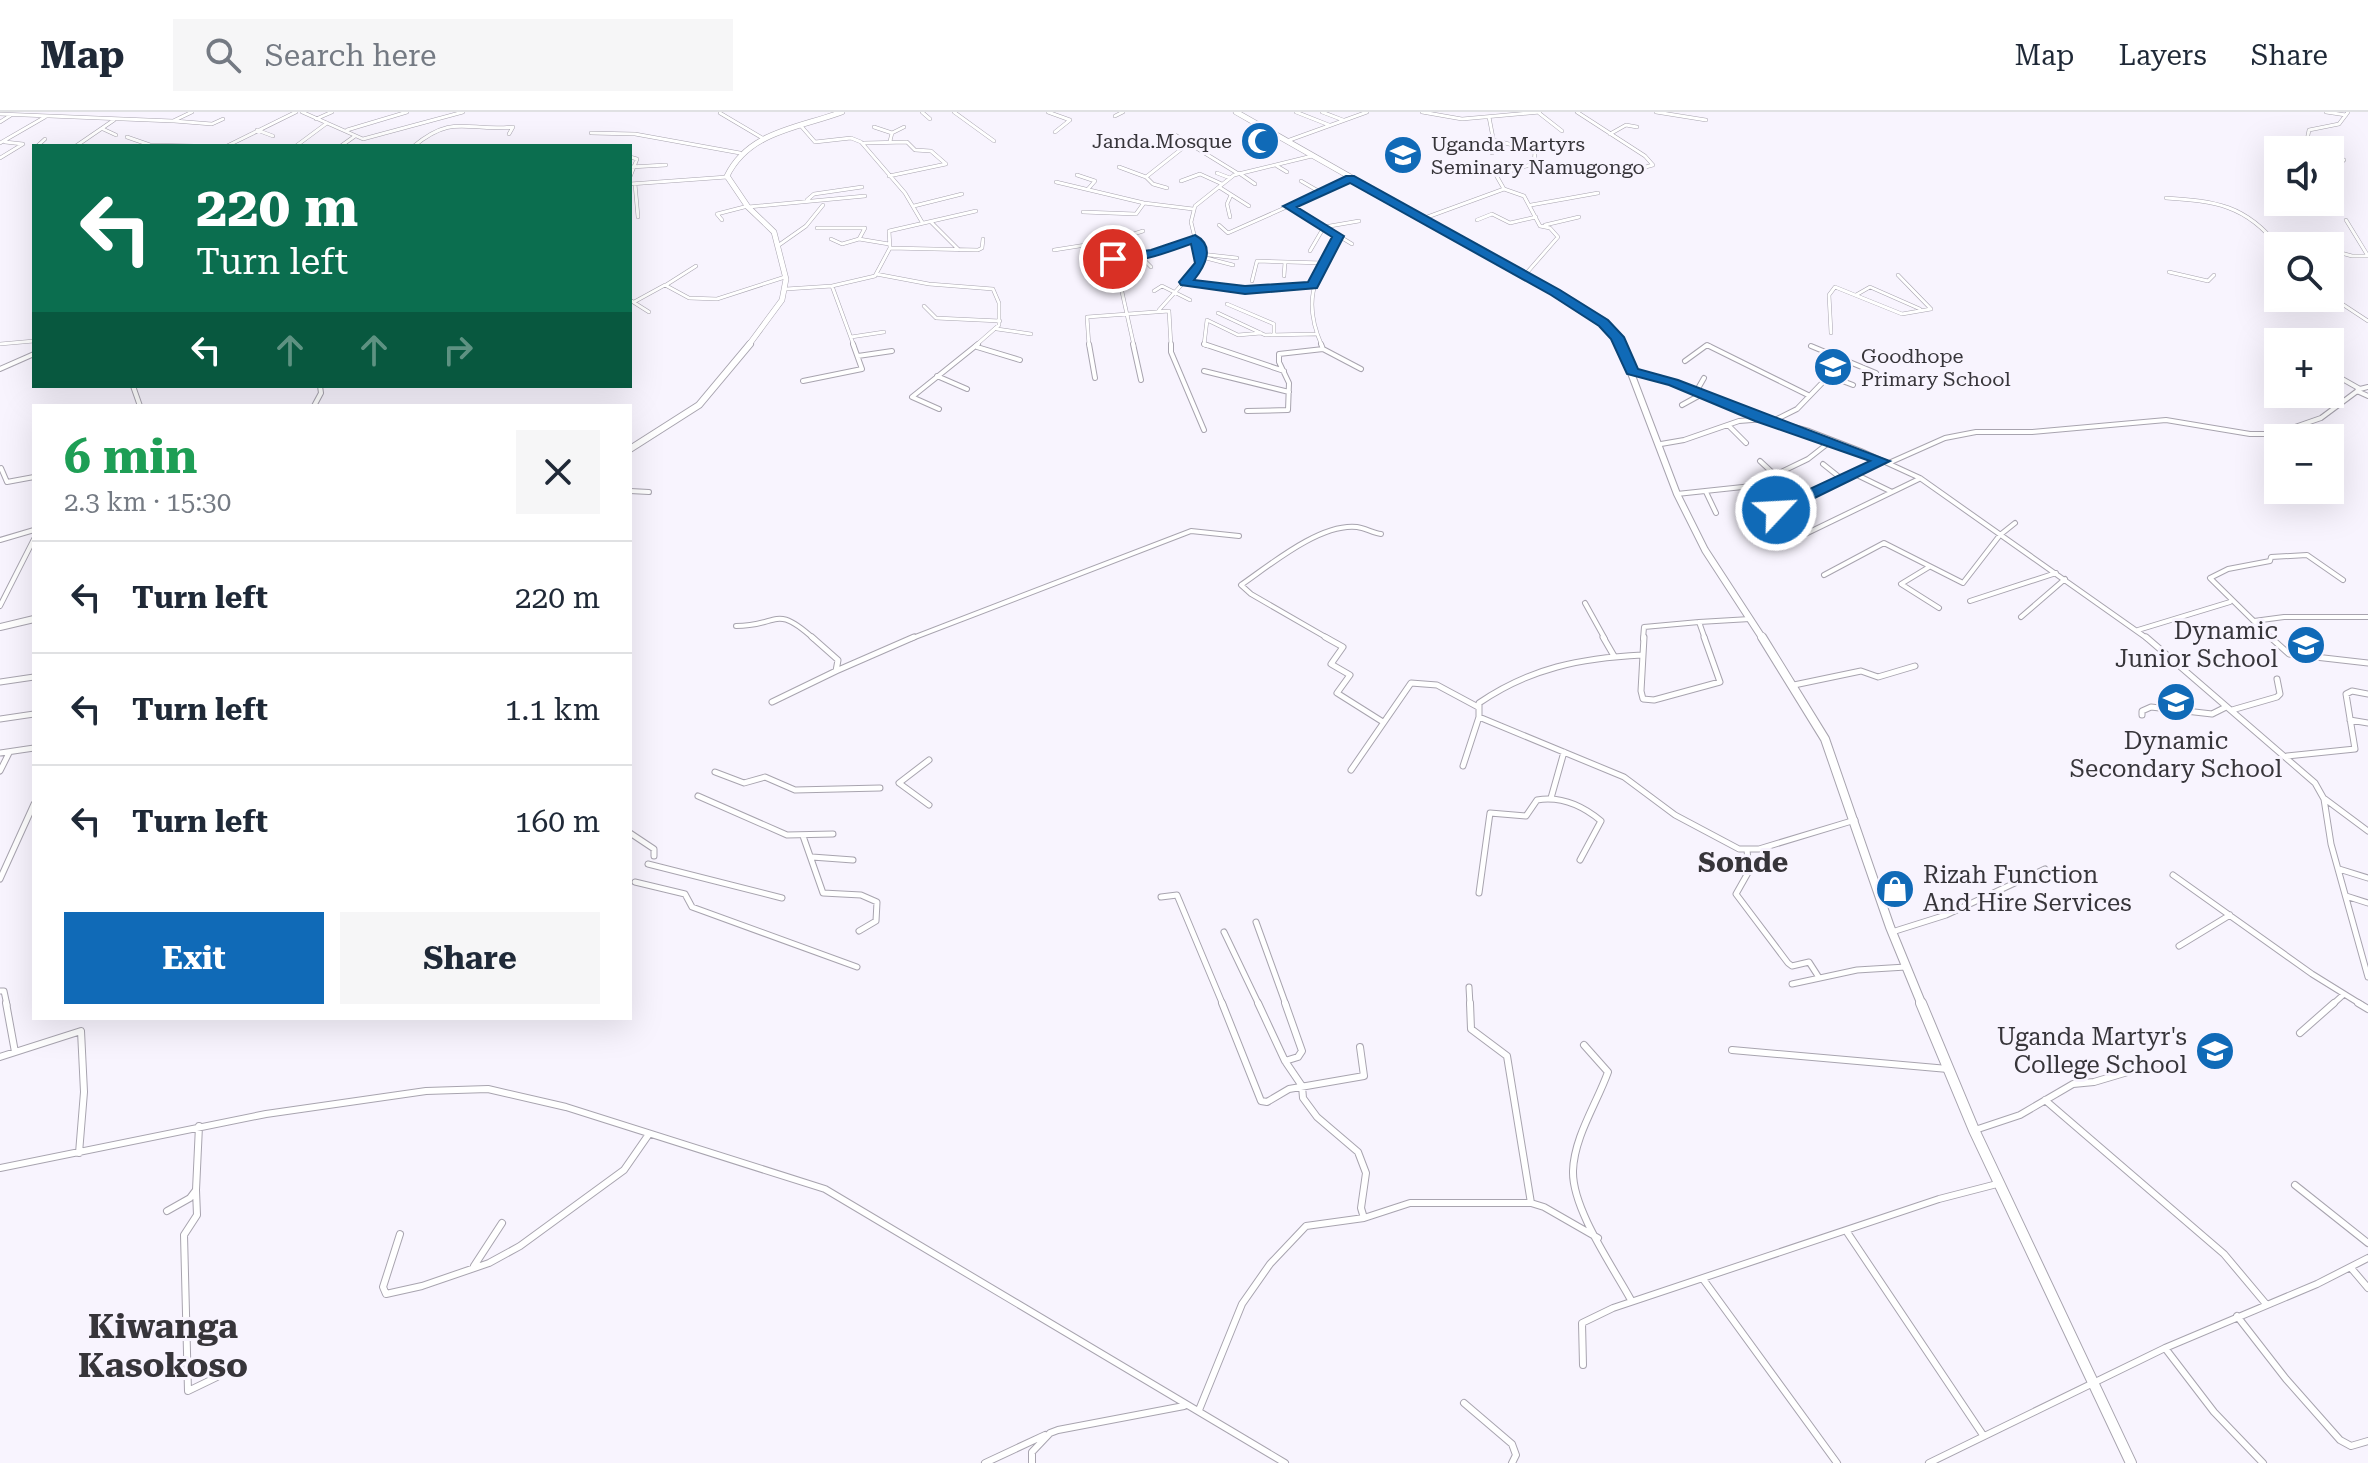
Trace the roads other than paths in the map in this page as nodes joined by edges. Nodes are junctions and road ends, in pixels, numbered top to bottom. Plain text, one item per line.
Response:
1 (65, 112) edge
2 (192, 112) edge
3 (296, 112) edge
4 (302, 112) edge
5 (332, 112) edge
6 (407, 112) edge
7 (463, 112) edge
8 (842, 112) edge
9 (922, 112) edge
10 (954, 112) edge
11 (1049, 112) edge
12 (1123, 112) edge
13 (1236, 112) edge
14 (1296, 112) edge
15 (1322, 112) edge
16 (1367, 112) edge
17 (1422, 112) edge
18 (1539, 112) edge
19 (1577, 112) edge
20 (1656, 112) edge
21 (2326, 112) edge
22 (720, 113) edge
23 (0, 114) edge
24 (11, 114) junction
25 (21, 114) edge
26 (2347, 114) edge
27 (1479, 115) edge
28 (46, 116) junction
29 (1115, 116) dead end
30 (1489, 117) junction
31 (68, 118) junction
32 (223, 119) dead end
33 (315, 119) junction
34 (930, 119) dead end
35 (115, 120) junction
36 (1706, 120) dead end
37 (173, 121) junction
38 (1344, 121) junction
39 (0, 122) edge
40 (327, 122) junction
41 (801, 126) junction
42 (1330, 126) junction
43 (874, 127) dead end
44 (904, 127) dead end
45 (1637, 127) dead end
46 (101, 129) junction
47 (256, 130) junction
48 (346, 130) junction
49 (1562, 131) dead end
50 (1055, 132) dead end
51 (591, 133) dead end
52 (892, 133) junction
53 (1172, 133) dead end
54 (509, 134) dead end
55 (1610, 134) junction
56 (116, 135) dead end
57 (273, 136) dead end
58 (355, 136) junction
59 (2308, 136) edge
60 (127, 137) dead end
61 (45, 139) dead end
62 (764, 139) junction
63 (1494, 140) junction
64 (890, 141) junction
65 (994, 141) dead end
66 (1287, 141) junction
67 (2, 142) edge
68 (863, 143) junction
69 (1189, 143) junction
70 (38, 144) edge
71 (79, 144) edge
72 (139, 144) edge
73 (231, 144) edge
74 (299, 144) edge
75 (344, 144) edge
76 (416, 144) edge
77 (740, 153) junction
78 (1492, 153) dead end
79 (1312, 156) junction
80 (0, 158) edge
81 (666, 165) dead end
82 (1276, 165) junction
83 (1534, 165) junction
84 (632, 166) edge
85 (1119, 167) dead end
86 (1287, 172) dead end
87 (1096, 173) dead end
88 (1217, 173) dead end
89 (1238, 173) junction
90 (1077, 175) dead end
91 (889, 176) junction
92 (727, 177) junction
93 (1146, 177) junction
94 (1087, 178) junction
95 (1230, 178) junction
96 (1350, 179) junction
97 (1181, 181) dead end
98 (1301, 181) dead end
99 (1056, 182) dead end
100 (632, 184) edge
101 (1255, 184) dead end
102 (1221, 186) junction
103 (862, 187) dead end
104 (1167, 188) dead end
105 (1504, 189) junction
106 (1087, 190) junction
107 (1320, 192) junction
108 (1598, 193) dead end
109 (962, 194) dead end
110 (1231, 195) junction
111 (865, 196) dead end
112 (2166, 198) dead end
113 (807, 200) junction
114 (1144, 203) junction
115 (823, 205) dead end
116 (1531, 205) junction
117 (914, 206) junction
118 (1249, 206) dead end
119 (1289, 206) junction
120 (748, 207) junction
121 (1193, 209) junction
122 (976, 211) dead end
123 (1083, 212) dead end
124 (638, 217) dead end
125 (1230, 217) dead end
126 (1536, 217) junction
127 (1579, 217) dead end
128 (1422, 219) junction
129 (722, 220) dead end
130 (1477, 220) dead end
131 (2346, 220) dead end
132 (1359, 221) dead end
133 (930, 222) junction
134 (922, 223) junction
135 (1219, 225) dead end
136 (1540, 226) junction
137 (1324, 227) junction
138 (817, 228) dead end
139 (1143, 231) dead end
140 (2267, 232) edge
141 (1338, 236) junction
142 (831, 239) dead end
143 (859, 239) junction
144 (983, 239) dead end
145 (1195, 239) junction
146 (1112, 241) junction
147 (1352, 244) dead end
148 (779, 245) junction
149 (890, 246) junction
150 (960, 250) junction
151 (1054, 250) dead end
152 (1310, 251) dead end
153 (2344, 254) edge
154 (1201, 255) junction
155 (1140, 256) junction
156 (2368, 256) edge
157 (1237, 258) dead end
158 (1285, 262) junction
159 (1324, 263) junction
160 (1233, 265) dead end
161 (696, 266) dead end
162 (1151, 267) dead end
163 (2169, 272) dead end
164 (876, 274) junction
165 (1898, 275) dead end
166 (2214, 275) dead end
167 (1284, 276) dead end
168 (1524, 276) junction
169 (785, 277) junction
170 (1252, 281) dead end
171 (1185, 282) junction
172 (665, 285) junction
173 (1312, 285) junction
174 (832, 286) junction
175 (786, 289) junction
176 (1154, 291) dead end
177 (1122, 292) dead end
178 (1174, 292) junction
179 (1856, 295) junction
180 (1190, 300) dead end
181 (632, 301) edge
182 (1227, 304) dead end
183 (2344, 305) edge
184 (924, 306) dead end
185 (1159, 310) junction
186 (1922, 310) junction
187 (649, 312) dead end
188 (1127, 312) junction
189 (1218, 313) dead end
190 (1000, 321) junction
191 (2368, 321) edge
192 (997, 329) junction
193 (884, 332) dead end
194 (1261, 333) junction
195 (1831, 333) dead end
196 (1031, 334) dead end
197 (1274, 334) junction
198 (1316, 334) junction
199 (851, 337) junction
200 (32, 341) edge
201 (0, 344) edge
202 (1811, 346) dead end
203 (976, 347) junction
204 (1323, 349) junction
205 (892, 351) dead end
206 (32, 355) edge
207 (858, 356) junction
208 (1020, 360) dead end
209 (1685, 361) dead end
210 (0, 369) edge
211 (1361, 369) dead end
212 (1204, 371) dead end
213 (1284, 371) junction
214 (1632, 372) junction
215 (1876, 373) dead end
216 (937, 376) junction
217 (1832, 377) dead end
218 (1095, 378) dead end
219 (1704, 378) dead end
220 (1141, 380) dead end
221 (803, 381) dead end
222 (1824, 381) dead end
223 (2344, 381) edge
224 (1853, 385) dead end
225 (2368, 387) edge
226 (967, 389) dead end
227 (2358, 390) junction
228 (1289, 392) junction
229 (1696, 392) junction
230 (1703, 394) junction
231 (1808, 395) junction
232 (2368, 396) edge
233 (1682, 405) dead end
234 (939, 409) dead end
235 (1247, 411) dead end
236 (1760, 418) junction
237 (1775, 421) junction
238 (1728, 425) junction
239 (1204, 430) dead end
240 (1831, 441) junction
241 (1746, 443) dead end
242 (1661, 444) junction
243 (632, 448) edge
244 (1760, 461) dead end
245 (1886, 462) junction
246 (1823, 464) dead end
247 (1, 468) edge
248 (1775, 475) junction
249 (1857, 475) junction
250 (32, 477) edge
251 (1920, 478) junction
252 (1843, 480) junction
253 (632, 491) edge
254 (649, 492) dead end
255 (1706, 492) junction
256 (1893, 493) junction
257 (1677, 494) junction
258 (1776, 510) dead end
259 (1716, 513) dead end
260 (2015, 523) dead end
261 (32, 531) edge
262 (1381, 534) dead end
263 (2000, 535) junction
264 (1239, 536) dead end
265 (1795, 539) dead end
266 (0, 540) edge
267 (32, 543) edge
268 (1929, 567) junction
269 (2056, 573) junction
270 (1824, 575) dead end
271 (2065, 579) junction
272 (2343, 580) dead end
273 (1970, 601) dead end
274 (2231, 601) junction
275 (1585, 603) dead end
276 (0, 606) edge
277 (1939, 608) dead end
278 (2021, 617) dead end
279 (2368, 617) edge
280 (32, 619) edge
281 (1750, 619) junction
282 (2253, 621) junction
283 (1699, 622) junction
284 (736, 626) dead end
285 (0, 627) edge
286 (2138, 630) junction
287 (1642, 655) junction
288 (1614, 656) junction
289 (2368, 663) edge
290 (1915, 666) dead end
291 (836, 671) junction
292 (32, 677) edge
293 (2277, 679) dead end
294 (0, 682) edge
295 (1794, 685) junction
296 (2368, 694) edge
297 (772, 702) dead end
298 (1478, 707) junction
299 (2229, 708) junction
300 (32, 714) edge
301 (2142, 715) dead end
302 (1479, 717) junction
303 (0, 719) edge
304 (2350, 720) junction
305 (1383, 722) junction
306 (2368, 723) edge
307 (32, 748) edge
308 (9, 752) junction
309 (1564, 752) junction
310 (0, 753) edge
311 (2286, 756) junction
312 (929, 760) dead end
313 (1463, 766) dead end
314 (1351, 770) dead end
315 (0, 771) edge
316 (715, 772) dead end
317 (880, 788) dead end
318 (698, 796) dead end
319 (1551, 798) junction
320 (2324, 799) junction
321 (929, 805) dead end
322 (32, 808) edge
323 (1855, 820) junction
324 (2368, 831) edge
325 (632, 834) edge
326 (833, 834) dead end
327 (803, 836) junction
328 (1747, 850) junction
329 (654, 856) dead end
330 (812, 857) junction
331 (853, 860) dead end
332 (1580, 860) dead end
333 (648, 864) dead end
334 (2045, 869) dead end
335 (2338, 869) junction
336 (2173, 875) dead end
337 (2368, 878) edge
338 (0, 879) edge
339 (635, 882) dead end
340 (1479, 893) dead end
341 (2345, 896) junction
342 (1161, 897) dead end
343 (782, 898) dead end
344 (2368, 903) edge
345 (2230, 915) junction
346 (1256, 922) dead end
347 (859, 931) dead end
348 (1224, 932) dead end
349 (1892, 932) junction
350 (2179, 946) dead end
351 (857, 967) dead end
352 (1906, 967) junction
353 (1818, 976) junction
354 (2368, 977) edge
355 (1792, 984) dead end
356 (1469, 987) dead end
357 (0, 991) edge
358 (2343, 995) junction
359 (2368, 1009) edge
360 (2300, 1033) dead end
361 (1584, 1045) dead end
362 (1360, 1047) dead end
363 (1732, 1050) dead end
364 (15, 1052) junction
365 (0, 1057) edge
366 (1285, 1061) junction
367 (2158, 1063) dead end
368 (1949, 1069) junction
369 (1302, 1086) junction
370 (2045, 1100) junction
371 (199, 1126) junction
372 (1974, 1130) junction
373 (649, 1134) junction
374 (79, 1154) junction
375 (0, 1168) edge
376 (1998, 1184) junction
377 (2295, 1185) dead end
378 (196, 1190) junction
379 (1531, 1203) junction
380 (167, 1211) dead end
381 (1364, 1218) junction
382 (502, 1223) dead end
383 (1847, 1232) junction
384 (400, 1234) dead end
385 (1598, 1238) junction
386 (2368, 1243) edge
387 (2368, 1258) edge
388 (473, 1268) junction
389 (2351, 1268) junction
390 (1703, 1279) junction
391 (2368, 1288) edge
392 (1631, 1300) junction
393 (2266, 1304) junction
394 (2237, 1316) junction
395 (2165, 1348) junction
396 (1583, 1365) dead end
397 (217, 1377) dead end
398 (2095, 1381) junction
399 (1464, 1403) dead end
400 (1185, 1406) junction
401 (1199, 1410) junction
402 (1050, 1433) junction
403 (1983, 1435) junction
404 (2368, 1441) edge
405 (985, 1463) edge
406 (1032, 1463) edge
407 (1285, 1463) edge
408 (1512, 1463) edge
409 (1837, 1463) edge
410 (1929, 1463) edge
411 (2131, 1463) edge
412 (2263, 1463) edge

1 - 31 street
2 - 37 street
3 - 47 street
4 - 33 street
5 - 33 street
6 - 48 street
7 - 58 street
8 - 41 main road
9 - 34 street
10 - 65 street
11 - 50 street
12 - 29 street
13 - 66 main road
14 - 42 street
15 - 38 street
16 - 38 street
17 - 27 street
18 - 30 street
18 - 49 street
19 - 55 street
20 - 36 street
21 - 26 street
22 - 62 street
23 - 24 street
24 - 25 street
24 - 39 street
25 - 28 street
26 - 59 street
27 - 30 street
28 - 31 street
28 - 67 street
30 - 63 street
31 - 35 street
32 - 37 street
33 - 40 street
35 - 37 street
35 - 46 street
38 - 42 street
40 - 48 street
40 - 74 street
41 - 62 main road
41 - 68 street
42 - 66 street
43 - 52 street
44 - 52 street
45 - 55 street
46 - 56 street
46 - 71 street
47 - 57 street
47 - 73 street
48 - 58 street
51 - 77 street
52 - 64 street
53 - 69 street
54 - 76 street
55 - 83 street
58 - 75 street
60 - 72 street
61 - 70 street
62 - 77 main road
63 - 78 street
63 - 83 street
64 - 68 street
64 - 91 street
66 - 79 main road
67 - 80 street
68 - 91 street
69 - 89 street
69 - 93 street
77 - 92 main road
79 - 82 street
79 - 96 main road
81 - 84 street
82 - 86 street
82 - 89 street
83 - 105 street
85 - 93 street
87 - 94 street
88 - 95 street
89 - 95 street
89 - 101 street
90 - 94 street
91 - 117 street
92 - 100 street
92 - 120 main road
93 - 104 street
94 - 106 street
95 - 102 street
96 - 107 street
96 - 128 main road
97 - 102 street
98 - 107 street
99 - 106 street
100 - 124 street
102 - 110 street
102 - 121 street
103 - 113 street
105 - 116 street
105 - 128 street
106 - 114 street
107 - 119 street
108 - 116 street
109 - 117 street
110 - 118 street
110 - 125 street
111 - 113 street
112 - 140 street
113 - 120 street
114 - 121 street
114 - 123 street
115 - 148 street
116 - 126 street
117 - 134 street
119 - 135 street
119 - 137 street
120 - 129 street
120 - 148 main road
121 - 145 street
122 - 133 street
126 - 130 street
126 - 136 street
127 - 136 street
128 - 168 main road
131 - 156 street
132 - 137 street
133 - 134 street
133 - 150 street
134 - 149 street
136 - 168 street
137 - 141 street
137 - 152 street
138 - 143 street
139 - 146 street
141 - 147 street
141 - 159 street
142 - 143 street
143 - 149 street
144 - 150 street
145 - 154 street
145 - 155 street
146 - 151 street
146 - 155 street
148 - 169 main road
149 - 150 street
149 - 164 street
153 - 156 street
154 - 157 street
154 - 160 street
154 - 171 street
155 - 162 street
158 - 159 street
158 - 167 street
158 - 170 street
159 - 173 street
161 - 172 street
163 - 166 street
164 - 174 street
164 - 190 street
165 - 186 street
168 - 214 main road
169 - 172 street
169 - 175 main road
171 - 173 street
171 - 178 street
172 - 181 street
173 - 198 street
174 - 175 street
174 - 199 street
175 - 243 main road
176 - 178 street
177 - 188 street
178 - 180 street
178 - 185 street
179 - 186 street
179 - 186 street
179 - 195 street
181 - 187 street
182 - 197 street
183 - 191 street
184 - 190 street
185 - 188 street
185 - 239 street
188 - 218 street
188 - 220 street
189 - 194 street
190 - 192 street
192 - 196 street
192 - 203 street
193 - 199 street
194 - 197 street
194 - 213 street
197 - 198 street
198 - 204 street
199 - 207 street
200 - 201 street
202 - 215 street
203 - 208 street
203 - 216 street
204 - 211 street
204 - 213 street
205 - 207 street
206 - 210 street
207 - 221 street
209 - 231 street
212 - 228 street
213 - 228 street
214 - 229 street
214 - 242 main road
216 - 226 street
216 - 234 street
217 - 224 street
219 - 229 street
222 - 231 street
223 - 227 street
225 - 227 street
227 - 232 street
227 - 245 street
228 - 235 street
229 - 230 street
230 - 233 street
230 - 236 street
231 - 237 street
236 - 237 street
236 - 238 street
237 - 240 street
238 - 241 street
238 - 242 street
240 - 245 street
240 - 248 street
242 - 257 main road
244 - 248 street
245 - 249 street
245 - 251 street
246 - 252 street
247 - 250 street
248 - 255 street
249 - 252 street
249 - 256 street
251 - 256 street
251 - 263 street
252 - 258 street
253 - 254 street
255 - 257 street
255 - 259 street
256 - 265 street
257 - 281 main road
260 - 263 street
261 - 266 street
262 - 305 street
263 - 268 street
263 - 269 street
264 - 291 street
267 - 276 street
268 - 270 street
268 - 277 street
269 - 271 street
269 - 273 street
271 - 278 street
271 - 286 street
272 - 274 street
274 - 282 street
274 - 286 street
275 - 288 street
279 - 282 street
280 - 285 main road
281 - 283 street
281 - 295 main road
282 - 289 street
283 - 287 street
283 - 287 street
284 - 291 street
286 - 299 street
287 - 288 street
288 - 298 street
290 - 295 street
291 - 297 street
292 - 294 street
293 - 299 street
295 - 323 main road
296 - 304 street
298 - 302 street
298 - 305 street
299 - 301 street
299 - 311 street
300 - 303 street
302 - 309 street
302 - 313 street
304 - 306 street
304 - 311 street
305 - 314 street
307 - 308 street
308 - 310 street
308 - 315 street
309 - 319 street
309 - 328 street
311 - 320 street
312 - 321 street
316 - 317 street
318 - 327 street
319 - 332 street
319 - 340 street
320 - 324 street
320 - 335 street
322 - 338 street
323 - 328 street
323 - 349 main road
325 - 329 street
326 - 327 street
327 - 330 street
328 - 353 street
330 - 331 street
330 - 347 street
333 - 343 street
334 - 349 street
335 - 337 street
335 - 341 street
336 - 345 street
339 - 351 street
341 - 344 street
341 - 354 street
342 - 369 street
345 - 350 street
345 - 358 street
346 - 366 street
348 - 366 street
349 - 352 main road
352 - 353 street
352 - 368 main road
353 - 355 street
356 - 379 street
357 - 364 street
358 - 359 street
358 - 360 street
361 - 385 street
362 - 369 street
363 - 368 street
364 - 365 street
364 - 374 street
366 - 369 street
367 - 370 street
368 - 372 main road
369 - 381 street
370 - 372 street
370 - 393 street
371 - 373 street
371 - 374 street
371 - 378 street
372 - 376 main road
373 - 388 street
373 - 400 street
374 - 375 street
376 - 383 street
376 - 398 main road
377 - 386 street
378 - 380 street
378 - 397 street
379 - 381 street
379 - 385 street
381 - 401 street
382 - 388 street
383 - 390 street
383 - 403 street
384 - 388 street
385 - 392 street
387 - 389 street
389 - 391 street
389 - 393 street
390 - 392 street
390 - 409 street
392 - 396 street
393 - 394 street
394 - 395 street
394 - 404 street
395 - 398 street
395 - 412 street
398 - 403 street
398 - 411 main road
399 - 408 street
400 - 401 street
400 - 402 street
401 - 407 street
402 - 405 street
402 - 406 street
403 - 410 street

